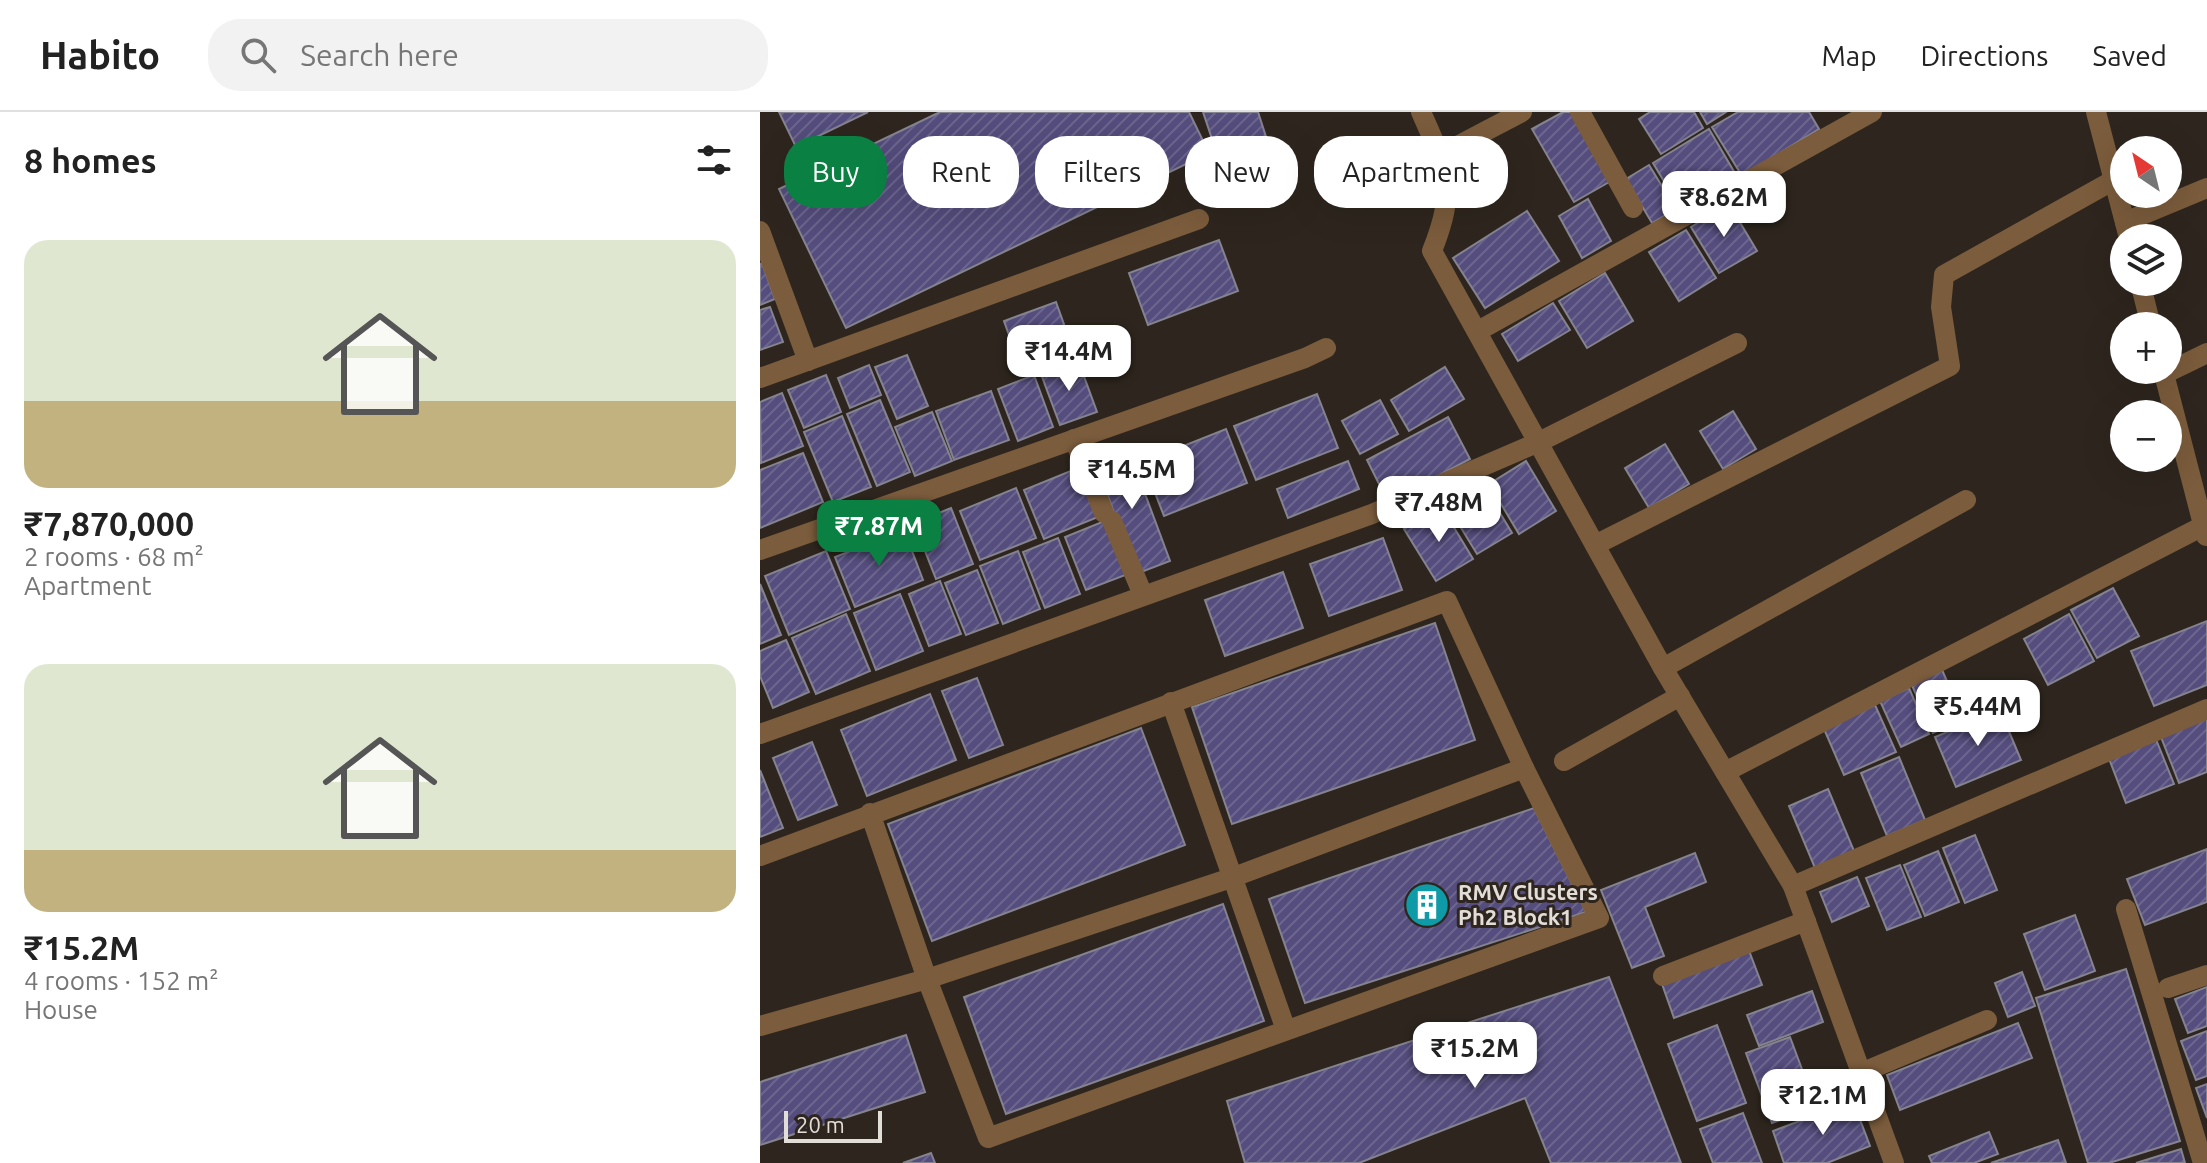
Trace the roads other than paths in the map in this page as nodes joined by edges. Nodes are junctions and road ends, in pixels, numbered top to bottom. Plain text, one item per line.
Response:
1 (1421, 112) edge
2 (1522, 112) edge
3 (1580, 112) edge
4 (1872, 112) edge
5 (2096, 112) edge
6 (1432, 136) edge
7 (1476, 136) edge
8 (2110, 165) edge
9 (2110, 182) edge
10 (2207, 188) edge
11 (1446, 208) edge
12 (1633, 208) dead end
13 (1199, 219) dead end
14 (2138, 224) edge
15 (760, 231) edge
16 (1478, 331) junction
17 (1737, 343) dead end
18 (1326, 348) dead end
19 (2207, 353) edge
20 (808, 361) junction
21 (2182, 364) edge
22 (760, 378) edge
23 (2166, 384) edge
24 (1074, 439) junction
25 (1539, 442) junction
26 (1966, 500) dead end
27 (2206, 529) edge
28 (1595, 545) junction
29 (760, 550) edge
30 (1143, 595) junction
31 (1663, 668) junction
32 (1680, 696) junction
33 (1171, 702) junction
34 (2207, 709) edge
35 (760, 734) edge
36 (1564, 761) dead end
37 (1524, 768) junction
38 (1725, 772) junction
39 (870, 813) junction
40 (760, 856) edge
41 (1231, 878) junction
42 (1793, 886) junction
43 (2126, 909) dead end
44 (1806, 921) junction
45 (2207, 975) edge
46 (1663, 976) dead end
47 (927, 979) junction
48 (2168, 988) dead end
49 (1987, 1020) dead end
50 (760, 1026) edge
51 (1286, 1030) junction
52 (1861, 1073) junction
53 (1894, 1163) edge
54 (2203, 1163) edge

1 - 6 street
2 - 7 street
3 - 12 street
4 - 16 street
5 - 8 street
9 - 28 street
10 - 14 street
11 - 16 street
13 - 20 street
15 - 20 street
16 - 25 street
17 - 25 street
18 - 24 street
19 - 21 street
20 - 22 street
23 - 27 street
24 - 29 street
24 - 30 street
25 - 28 street
25 - 30 street
26 - 31 street
27 - 38 street
28 - 31 street
30 - 35 street
31 - 32 street
32 - 36 street
32 - 38 street
33 - 37 street
33 - 39 street
33 - 41 street
34 - 42 street
37 - 41 street
37 - 51 street
38 - 42 street
39 - 40 street
39 - 47 street
41 - 47 street
41 - 51 street
42 - 44 street
43 - 54 street
44 - 46 street
44 - 52 street
45 - 48 street
47 - 50 street
47 - 51 street
49 - 52 street
52 - 53 street

